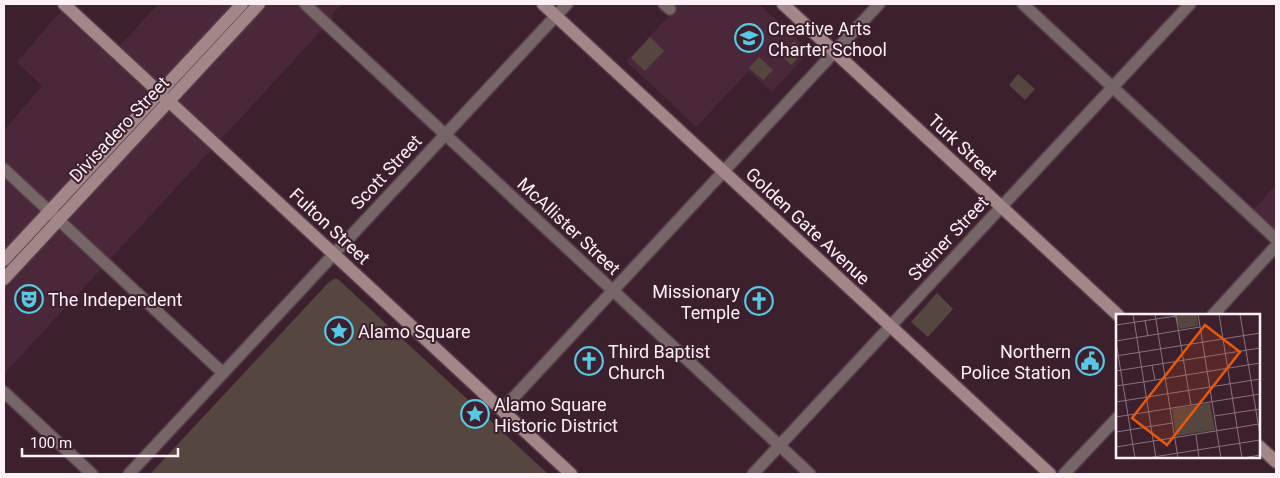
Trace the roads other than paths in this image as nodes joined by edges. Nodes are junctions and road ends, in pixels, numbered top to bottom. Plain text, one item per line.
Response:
1 (64, 4) edge
2 (242, 4) edge
3 (259, 4) edge
4 (304, 4) edge
5 (543, 4) edge
6 (567, 4) edge
7 (783, 4) edge
8 (879, 4) edge
9 (1023, 4) edge
10 (1190, 4) edge
11 (556, 15) junction
12 (834, 52) junction
13 (1113, 87) junction
14 (164, 96) junction
15 (445, 134) junction
16 (4, 170) edge
17 (723, 171) junction
18 (1001, 207) junction
19 (53, 216) junction
20 (1276, 239) edge
21 (1276, 246) edge
22 (334, 254) junction
23 (4, 260) edge
24 (4, 279) edge
25 (612, 290) junction
26 (1117, 314) edge
27 (1214, 314) edge
28 (890, 326) junction
29 (223, 374) junction
30 (4, 392) edge
31 (502, 410) junction
32 (1116, 419) edge
33 (779, 446) junction
34 (1260, 447) edge
35 (1276, 462) edge
36 (92, 474) edge
37 (129, 474) edge
38 (571, 474) edge
39 (753, 474) edge
40 (810, 474) edge
41 (1050, 474) edge
42 (1064, 474) edge

1 - 14 main road, Fulton Street
2 - 14 main road, Divisadero Street
3 - 14 main road, Divisadero Street
4 - 15 street, McAllister Street
5 - 11 main road, Golden Gate Avenue
6 - 11 street, Scott Street
7 - 12 main road, Turk Street
8 - 12 street
9 - 13 street
10 - 13 street, Steiner Street
11 - 15 street, Scott Street
11 - 17 main road, Golden Gate Avenue
12 - 17 street
12 - 18 main road, Turk Street
13 - 18 street, Steiner Street
13 - 20 street
14 - 19 main road, Divisadero Street
14 - 22 main road, Fulton Street
15 - 22 street, Scott Street
15 - 25 street, McAllister Street
16 - 19 street
17 - 25 street
17 - 28 main road, Golden Gate Avenue
18 - 26 main road, Turk Street
18 - 28 street, Steiner Street
19 - 23 main road, Divisadero Street
19 - 24 main road, Divisadero Street
19 - 29 street
21 - 27 street
22 - 29 street, Scott Street
22 - 31 main road, Fulton Street
25 - 31 street
25 - 33 street, McAllister Street
28 - 33 street, Steiner Street
28 - 41 main road, Golden Gate Avenue
29 - 37 street, Scott Street
30 - 36 street
31 - 38 main road, Fulton Street
32 - 42 street
33 - 39 street, Steiner Street
33 - 40 street, McAllister Street
34 - 35 main road

